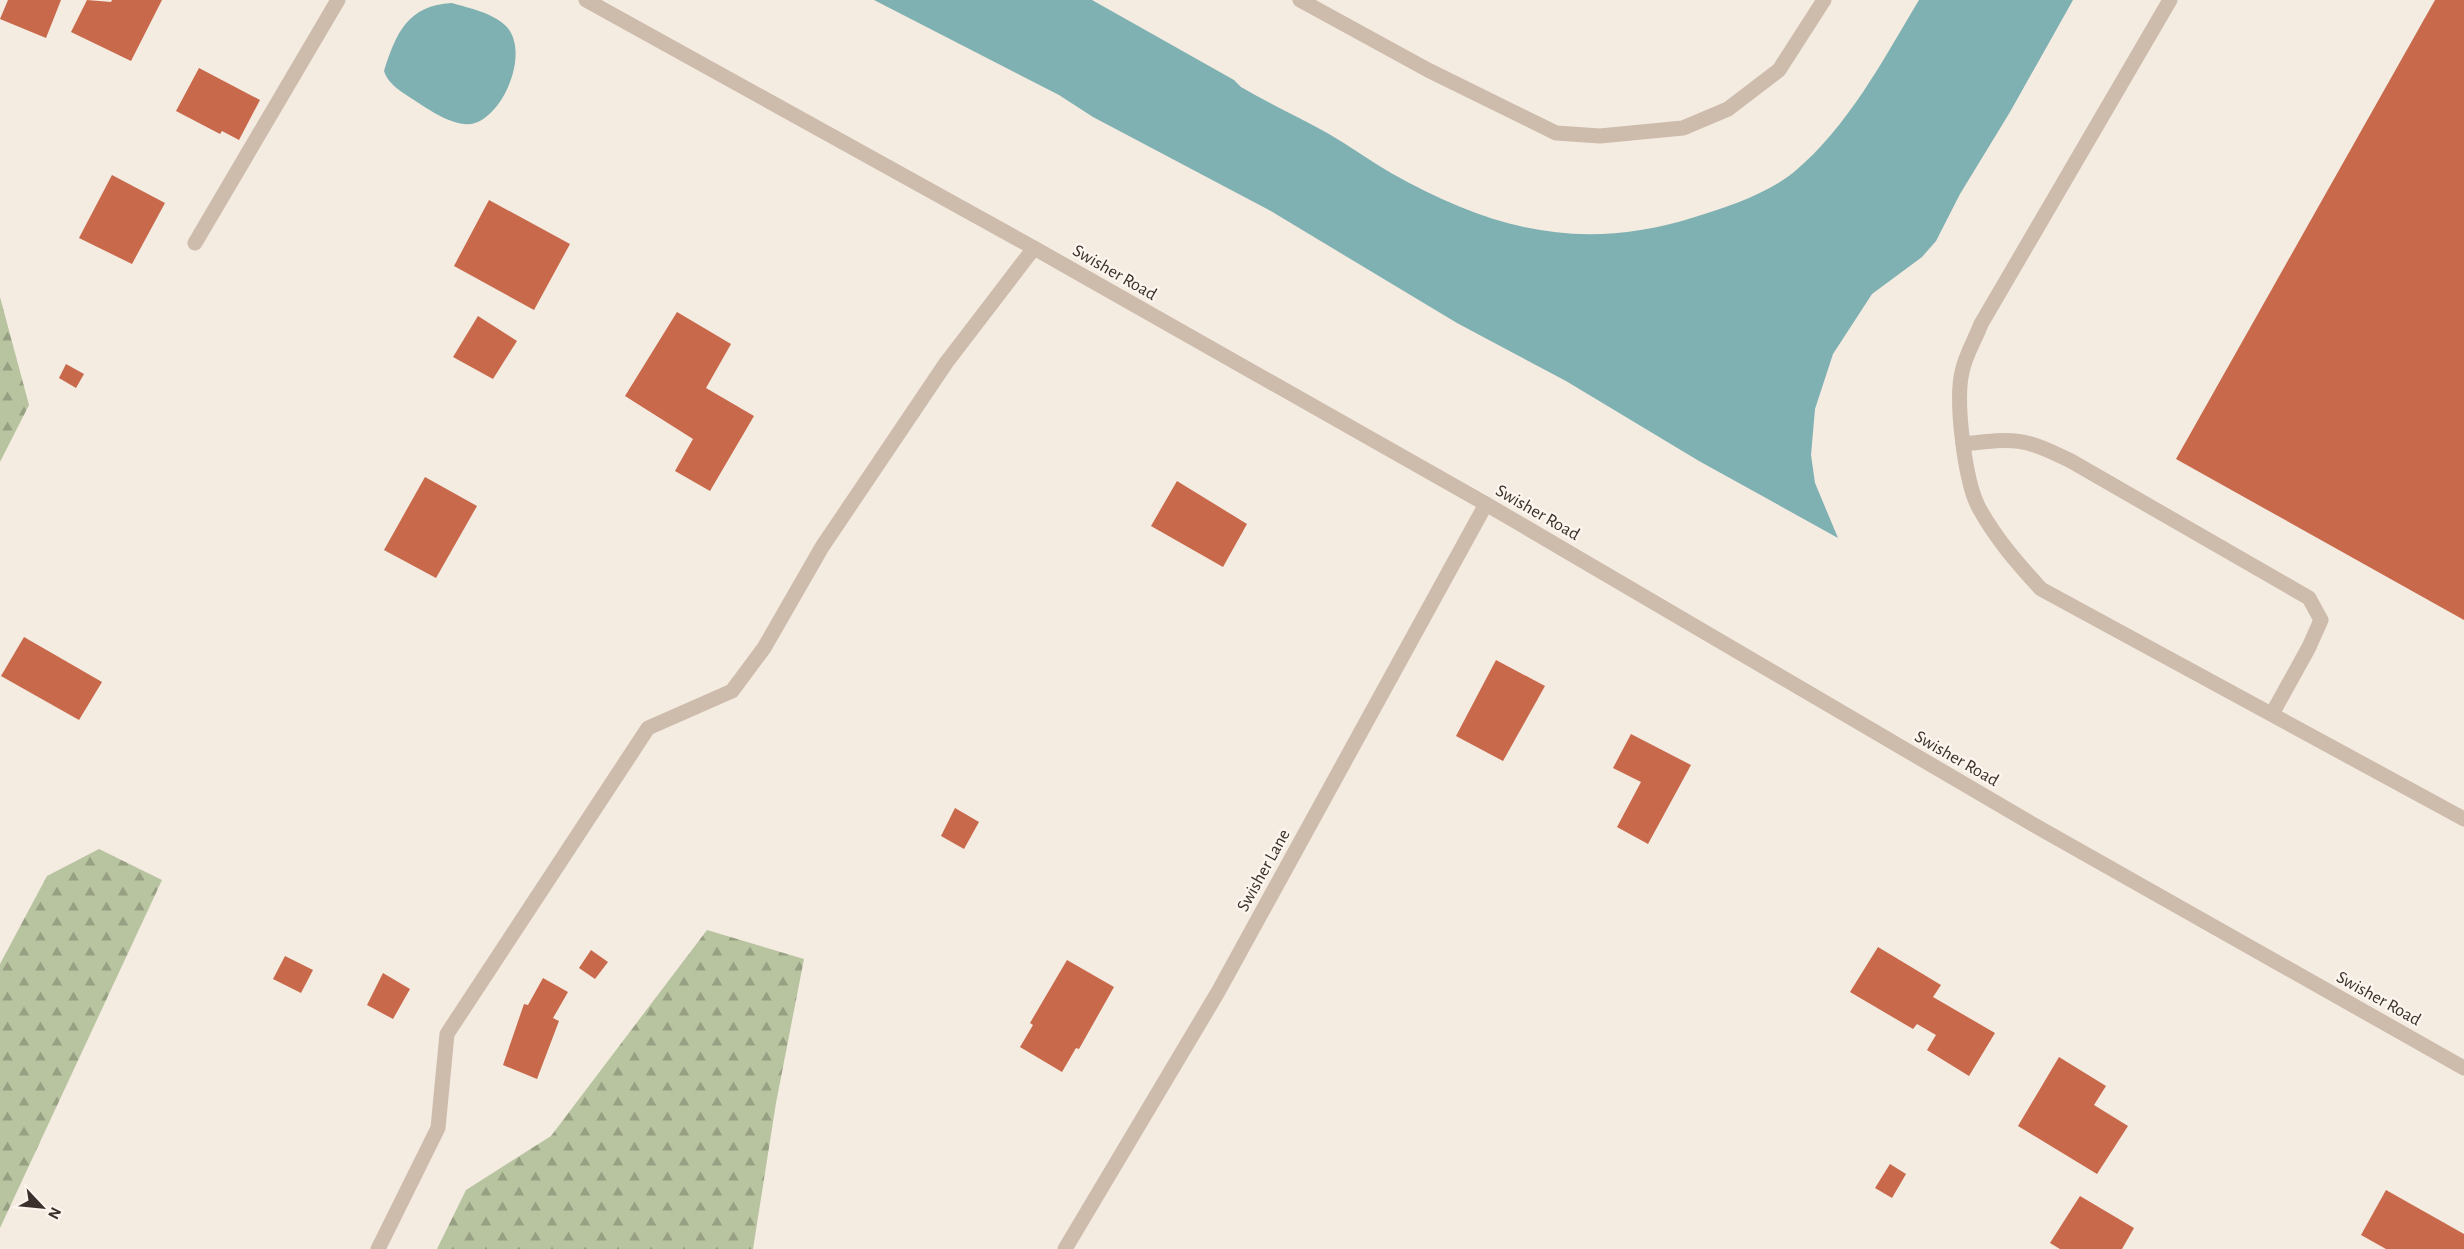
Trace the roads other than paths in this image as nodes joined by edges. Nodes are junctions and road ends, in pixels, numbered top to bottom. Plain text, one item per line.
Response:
1 (338, 0) edge
2 (586, 0) edge
3 (1300, 0) edge
4 (1824, 0) edge
5 (2170, 0) edge
6 (195, 243) dead end
7 (1034, 248) junction
8 (1963, 444) junction
9 (1486, 504) junction
10 (2272, 714) junction
11 (2464, 819) edge
12 (2464, 1068) edge
13 (378, 1249) edge
14 (1065, 1249) edge

1 - 6 street
2 - 7 street, Swisher Road
3 - 4 street
5 - 8 street
7 - 9 street, Swisher Road
7 - 13 street
8 - 10 street
8 - 10 street
9 - 12 street, Swisher Road
9 - 14 street, Swisher Lane
10 - 11 street

